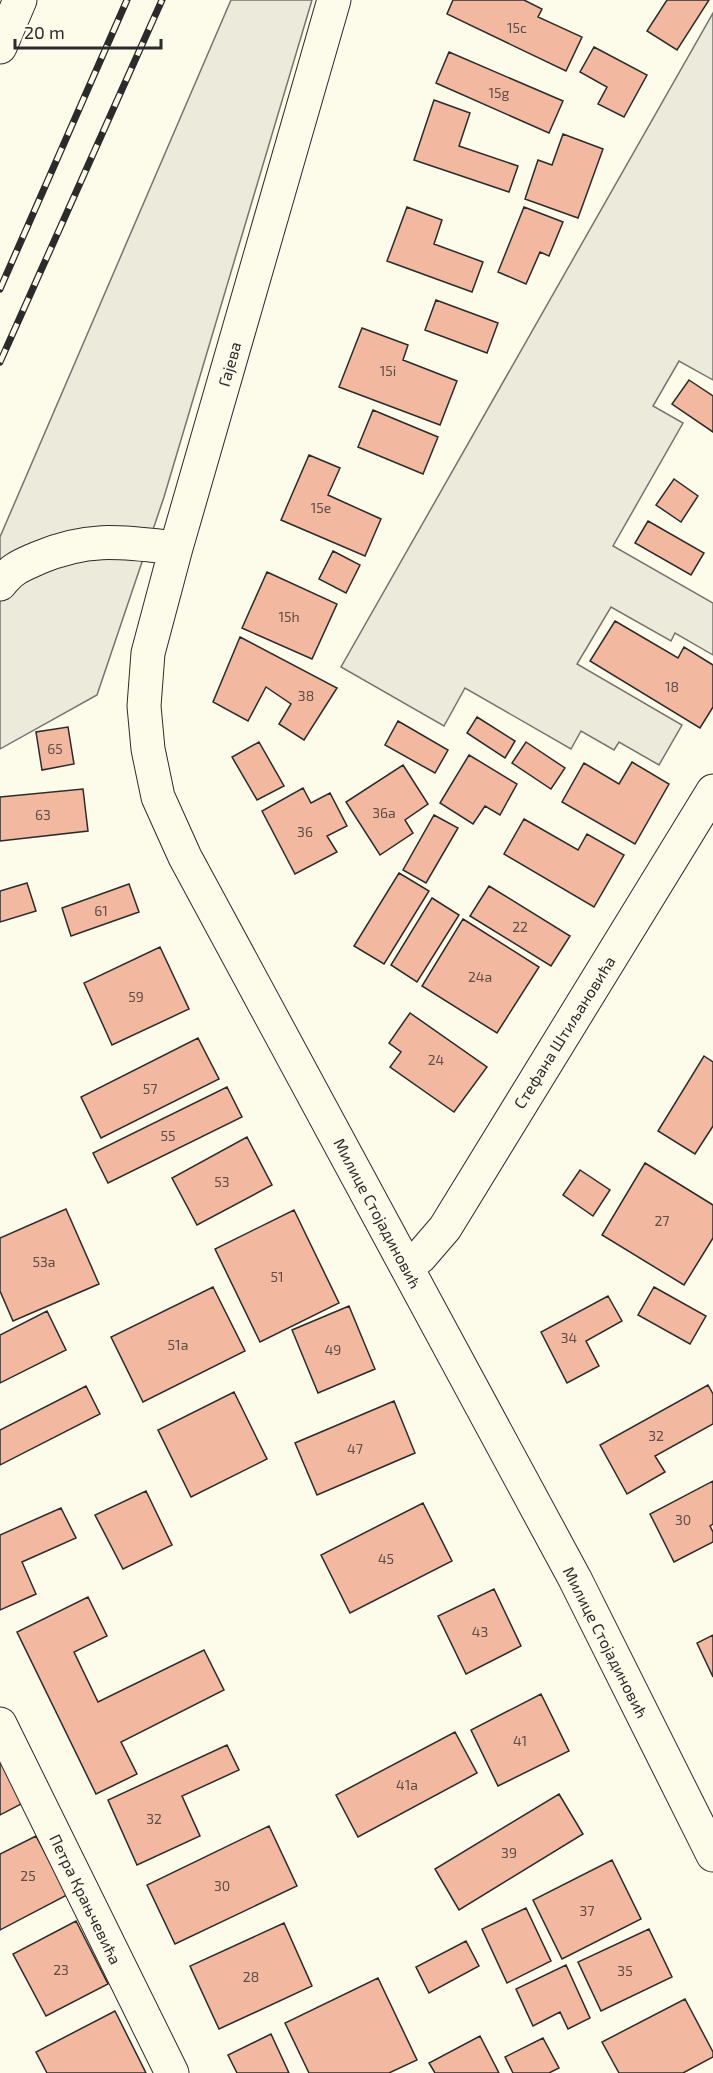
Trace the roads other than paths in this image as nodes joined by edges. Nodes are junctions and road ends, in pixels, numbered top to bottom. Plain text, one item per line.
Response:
1 (20, 0) edge
2 (334, 0) edge
3 (0, 47) edge
4 (176, 548) junction
5 (0, 584) edge
6 (713, 791) edge
7 (407, 1267) junction
8 (0, 1724) edge
9 (713, 1855) edge
10 (172, 2073) edge

1 - 3 street
2 - 4 street, Гајева
4 - 5 street
4 - 7 street, Милице Стојадиновић
6 - 7 street, Стефана Штиљановића
7 - 9 street, Милице Стојадиновић
8 - 10 street, Петра Крањчевића

